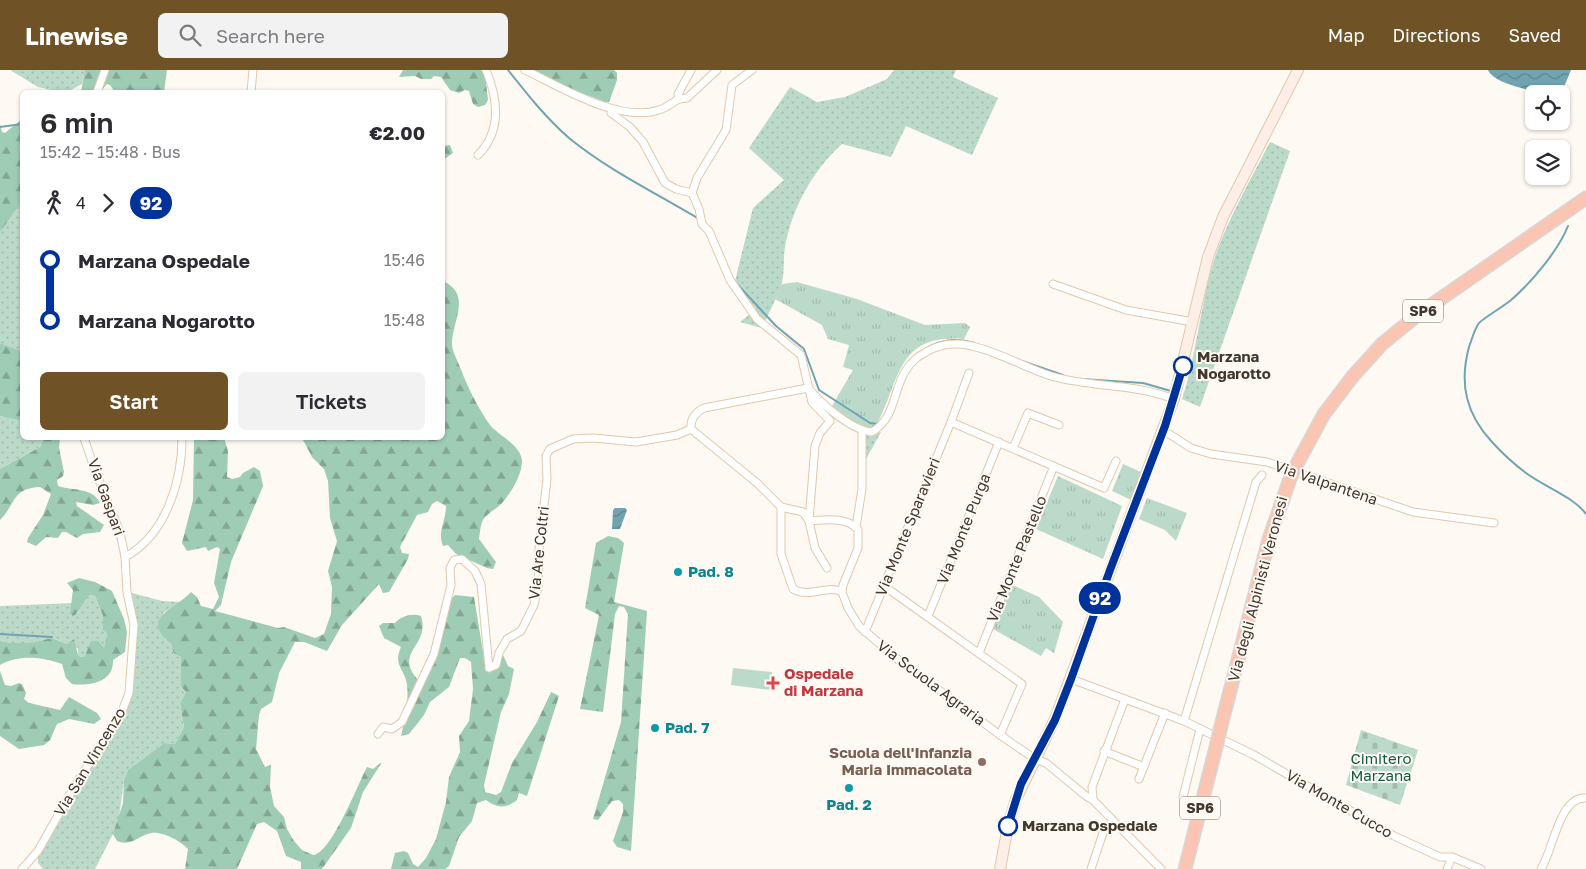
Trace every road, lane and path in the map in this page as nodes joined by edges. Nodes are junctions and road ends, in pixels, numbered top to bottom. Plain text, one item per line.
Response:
1 (105, 70) edge
2 (253, 70) edge
3 (486, 70) edge
4 (525, 70) edge
5 (691, 70) edge
6 (717, 70) edge
7 (752, 70) edge
8 (1298, 70) edge
9 (98, 90) edge
10 (251, 90) edge
11 (679, 99) junction
12 (614, 110) junction
13 (478, 154) dead end
14 (692, 193) junction
15 (1586, 198) edge
16 (1053, 284) dead end
17 (1193, 322) junction
18 (969, 373) dead end
19 (808, 388) junction
20 (1174, 399) junction
21 (950, 422) junction
22 (1060, 425) dead end
23 (691, 428) junction
24 (1163, 430) junction
25 (862, 432) junction
26 (85, 440) edge
27 (182, 440) edge
28 (999, 442) junction
29 (1013, 448) junction
30 (1116, 461) dead end
31 (1054, 466) junction
32 (1262, 475) dead end
33 (781, 507) junction
34 (810, 521) junction
35 (1494, 523) dead end
36 (856, 527) junction
37 (125, 557) junction
38 (827, 568) dead end
39 (884, 586) junction
40 (842, 592) junction
41 (928, 616) junction
42 (865, 632) junction
43 (980, 653) junction
44 (1071, 679) junction
45 (1125, 699) junction
46 (1165, 713) junction
47 (1184, 721) junction
48 (1200, 729) junction
49 (378, 734) dead end
50 (1000, 735) junction
51 (1104, 751) junction
52 (1035, 759) junction
53 (1144, 767) junction
54 (1139, 779) dead end
55 (1184, 796) dead end
56 (1586, 798) edge
57 (1093, 800) junction
58 (1113, 821) junction
59 (1452, 857) junction
60 (22, 869) edge
61 (1000, 869) edge
62 (1091, 869) edge
63 (1161, 869) edge
64 (1186, 869) edge
65 (1447, 869) edge
66 (1481, 869) edge
67 (1541, 869) edge

1 - 9 street
2 - 10 street
3 - 13 street
4 - 12 street
5 - 11 street
6 - 11 street
7 - 14 street
8 - 17 street
11 - 12 street
12 - 14 street
14 - 19 street
15 - 64 highway, Via degli Alpinisti Veronesi / SP6, bridge
16 - 17 street
17 - 20 street
18 - 21 street, Via Monte Sparavieri
19 - 23 street
19 - 25 street
19 - 34 street
20 - 24 street
20 - 25 street
21 - 28 street
21 - 39 street, Via Monte Sparavieri
22 - 29 street
23 - 33 street
23 - 49 street, Via Are Coltri
24 - 35 street, Via Valpantena
24 - 44 street
25 - 36 street
26 - 37 street, Via Gaspari
27 - 37 street
28 - 29 street
28 - 41 street, Via Monte Purga
29 - 31 street
30 - 31 street
31 - 43 street, Via Monte Pastello
32 - 47 street
33 - 34 street
33 - 40 street
34 - 36 street
34 - 38 street
36 - 40 street
37 - 60 street, Via San Vincenzo
39 - 41 street
39 - 42 street, Via Monte Sparavieri
40 - 42 street, Via Scuola Agraria
41 - 43 street
42 - 50 street, Via Scuola Agraria
43 - 50 street
44 - 45 street, Via Monte Cucco
44 - 52 street
45 - 46 street, Via Monte Cucco
45 - 51 street
46 - 47 street, Via Monte Cucco
46 - 53 street
47 - 48 street, Via Monte Cucco
48 - 55 street
48 - 59 street, Via Monte Cucco
50 - 52 street, Via Scuola Agraria
51 - 53 street
51 - 57 street
52 - 57 street
52 - 61 street
53 - 54 street
56 - 67 street
57 - 58 street
58 - 62 street
58 - 63 street
59 - 65 street
59 - 66 street, Via Monte Cucco

